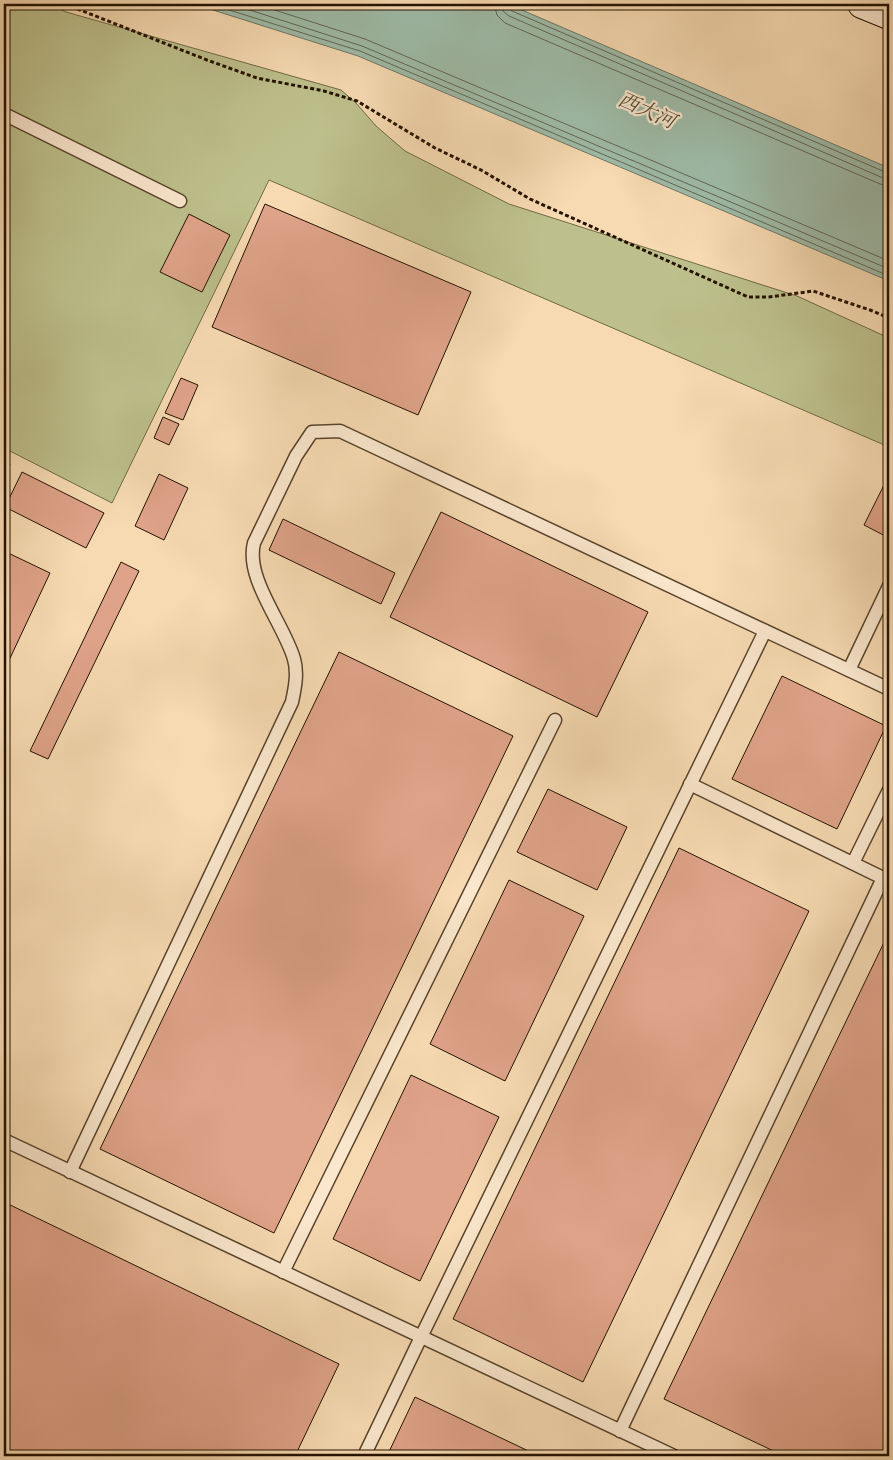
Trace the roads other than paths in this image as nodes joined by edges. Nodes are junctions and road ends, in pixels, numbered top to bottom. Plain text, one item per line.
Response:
1 (862, 4) edge
2 (889, 15) edge
3 (4, 114) edge
4 (180, 202) dead end
5 (889, 586) edge
6 (765, 631) junction
7 (849, 670) junction
8 (889, 689) edge
9 (556, 720) dead end
10 (690, 784) junction
11 (889, 790) edge
12 (853, 863) junction
13 (4, 1140) edge
14 (70, 1172) junction
15 (283, 1272) junction
16 (420, 1336) junction
17 (620, 1431) junction
18 (364, 1456) edge
19 (674, 1456) edge

1 - 2 main road
3 - 4 lane
5 - 7 lane
6 - 7 lane
6 - 10 lane
6 - 14 lane
7 - 8 lane
9 - 15 lane
10 - 12 lane
10 - 16 lane
11 - 12 lane
12 - 17 lane
13 - 14 lane
14 - 15 lane
15 - 16 lane
16 - 17 lane
16 - 18 lane
17 - 19 lane

